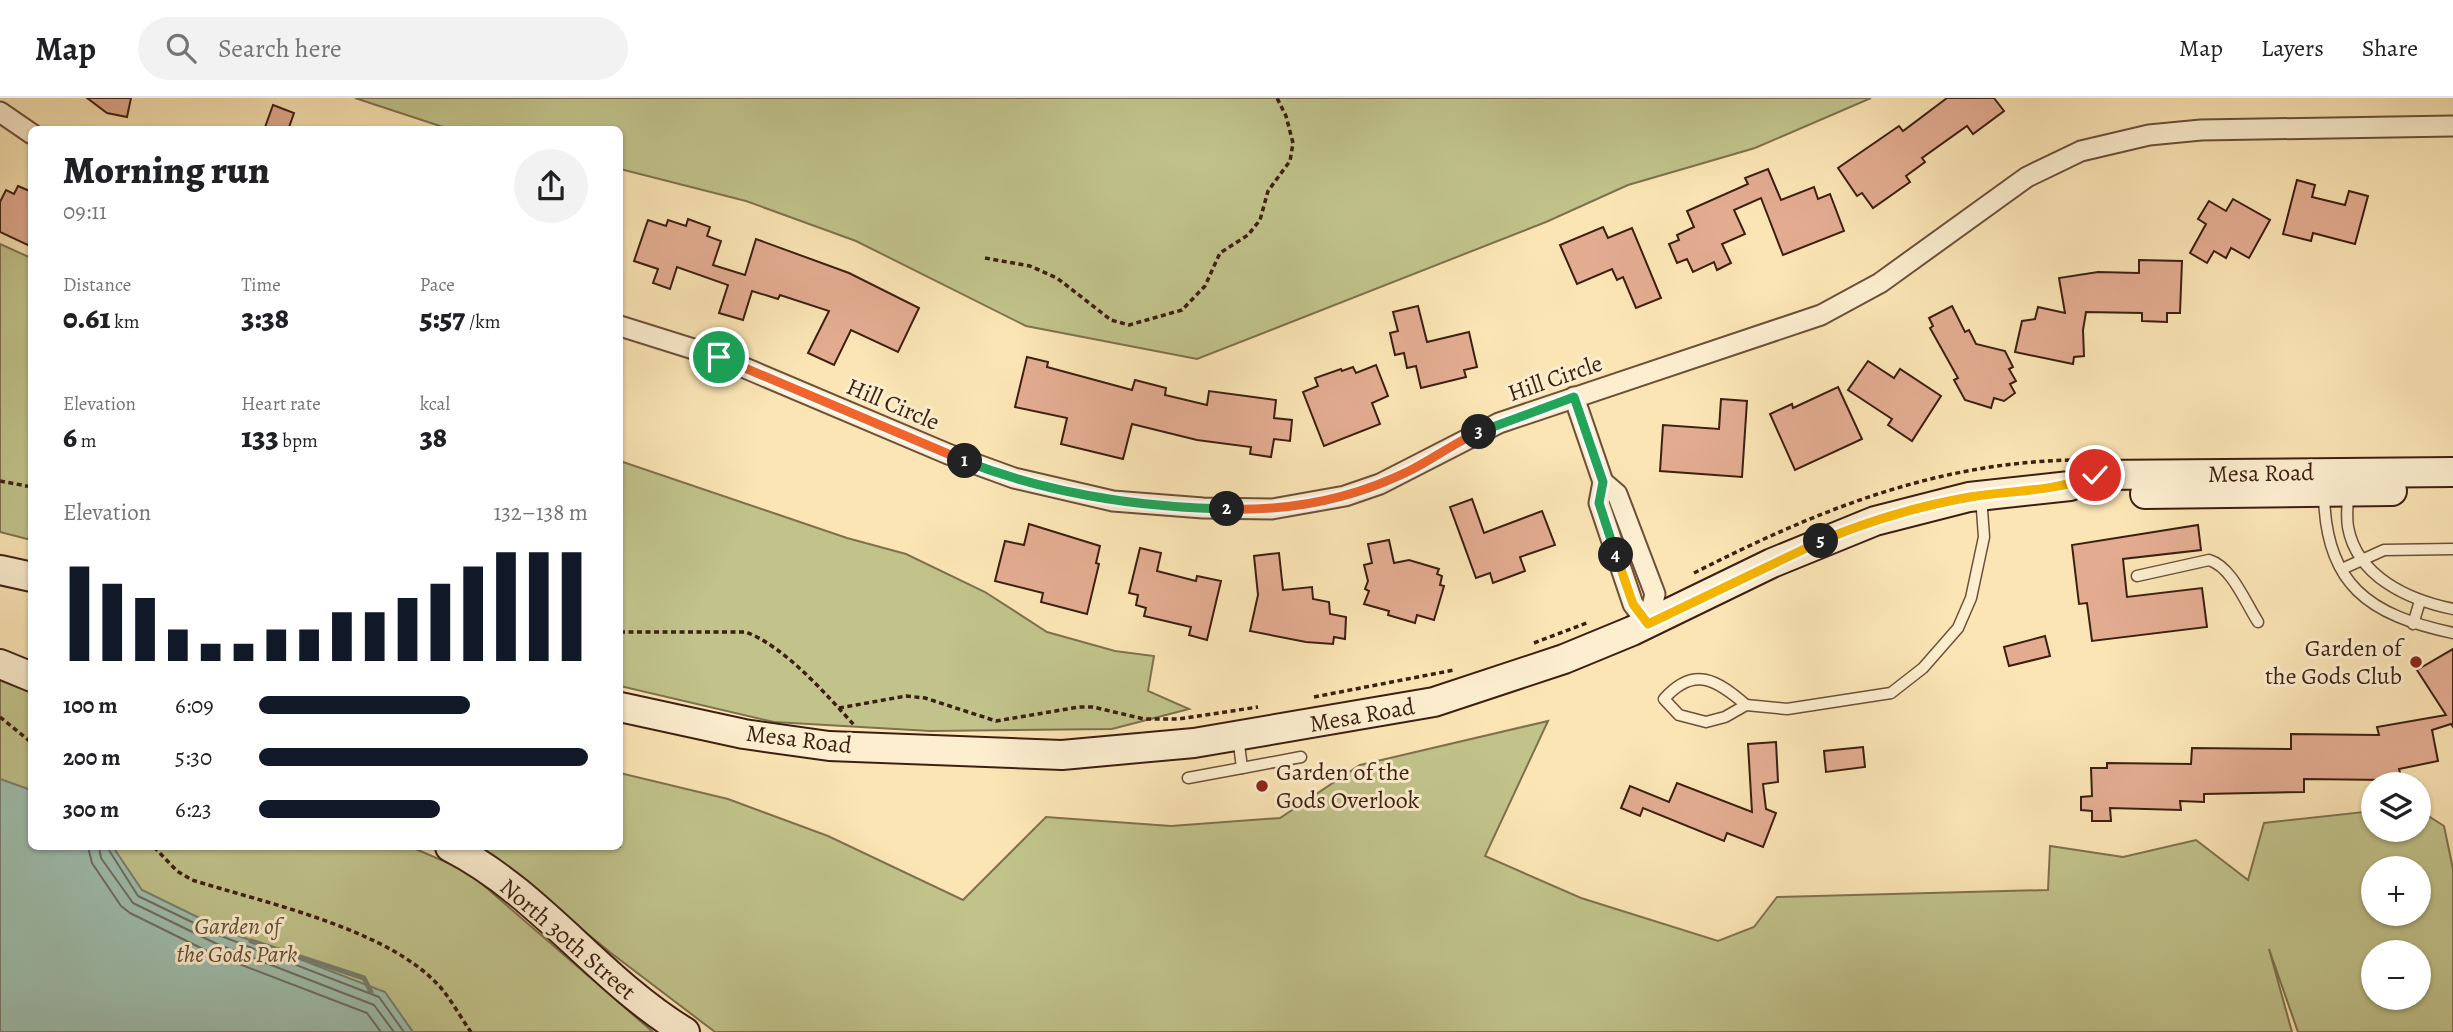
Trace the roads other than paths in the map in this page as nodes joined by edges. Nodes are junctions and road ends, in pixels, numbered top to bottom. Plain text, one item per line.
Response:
1 (0, 112) edge
2 (2453, 126) edge
3 (28, 131) edge
4 (623, 327) edge
5 (1574, 397) junction
6 (2453, 472) edge
7 (1603, 482) junction
8 (2336, 482) junction
9 (2453, 490) edge
10 (1980, 496) junction
11 (1636, 542) junction
12 (2453, 549) edge
13 (1614, 550) junction
14 (2363, 560) junction
15 (2342, 569) junction
16 (0, 570) edge
17 (28, 576) edge
18 (2137, 576) dead end
19 (2420, 601) junction
20 (2453, 608) edge
21 (2258, 622) dead end
22 (1648, 624) junction
23 (2413, 624) junction
24 (2453, 634) edge
25 (0, 664) edge
26 (28, 675) edge
27 (1746, 705) junction
28 (623, 709) edge
29 (1238, 736) junction
30 (1301, 757) dead end
31 (1242, 768) junction
32 (1188, 778) dead end
33 (455, 850) edge
34 (685, 1032) edge

1 - 3 street
2 - 5 street, Hill Circle
4 - 5 street, Hill Circle
5 - 7 street
6 - 8 main road, Mesa Road
7 - 11 street
7 - 13 street
8 - 9 main road, Mesa Road
8 - 10 main road, Mesa Road
8 - 14 lane
8 - 15 lane
10 - 22 main road, Mesa Road
10 - 27 lane
11 - 13 street
11 - 22 street
12 - 14 lane
13 - 22 street
14 - 15 lane
14 - 19 lane
15 - 23 lane
16 - 17 main road
18 - 21 lane
19 - 20 lane
19 - 23 lane
22 - 29 main road, Mesa Road
23 - 24 lane
25 - 26 main road
27 - 27 lane
28 - 29 main road, Mesa Road
29 - 31 lane
30 - 31 lane
31 - 32 lane
33 - 34 main road, North 30th Street

